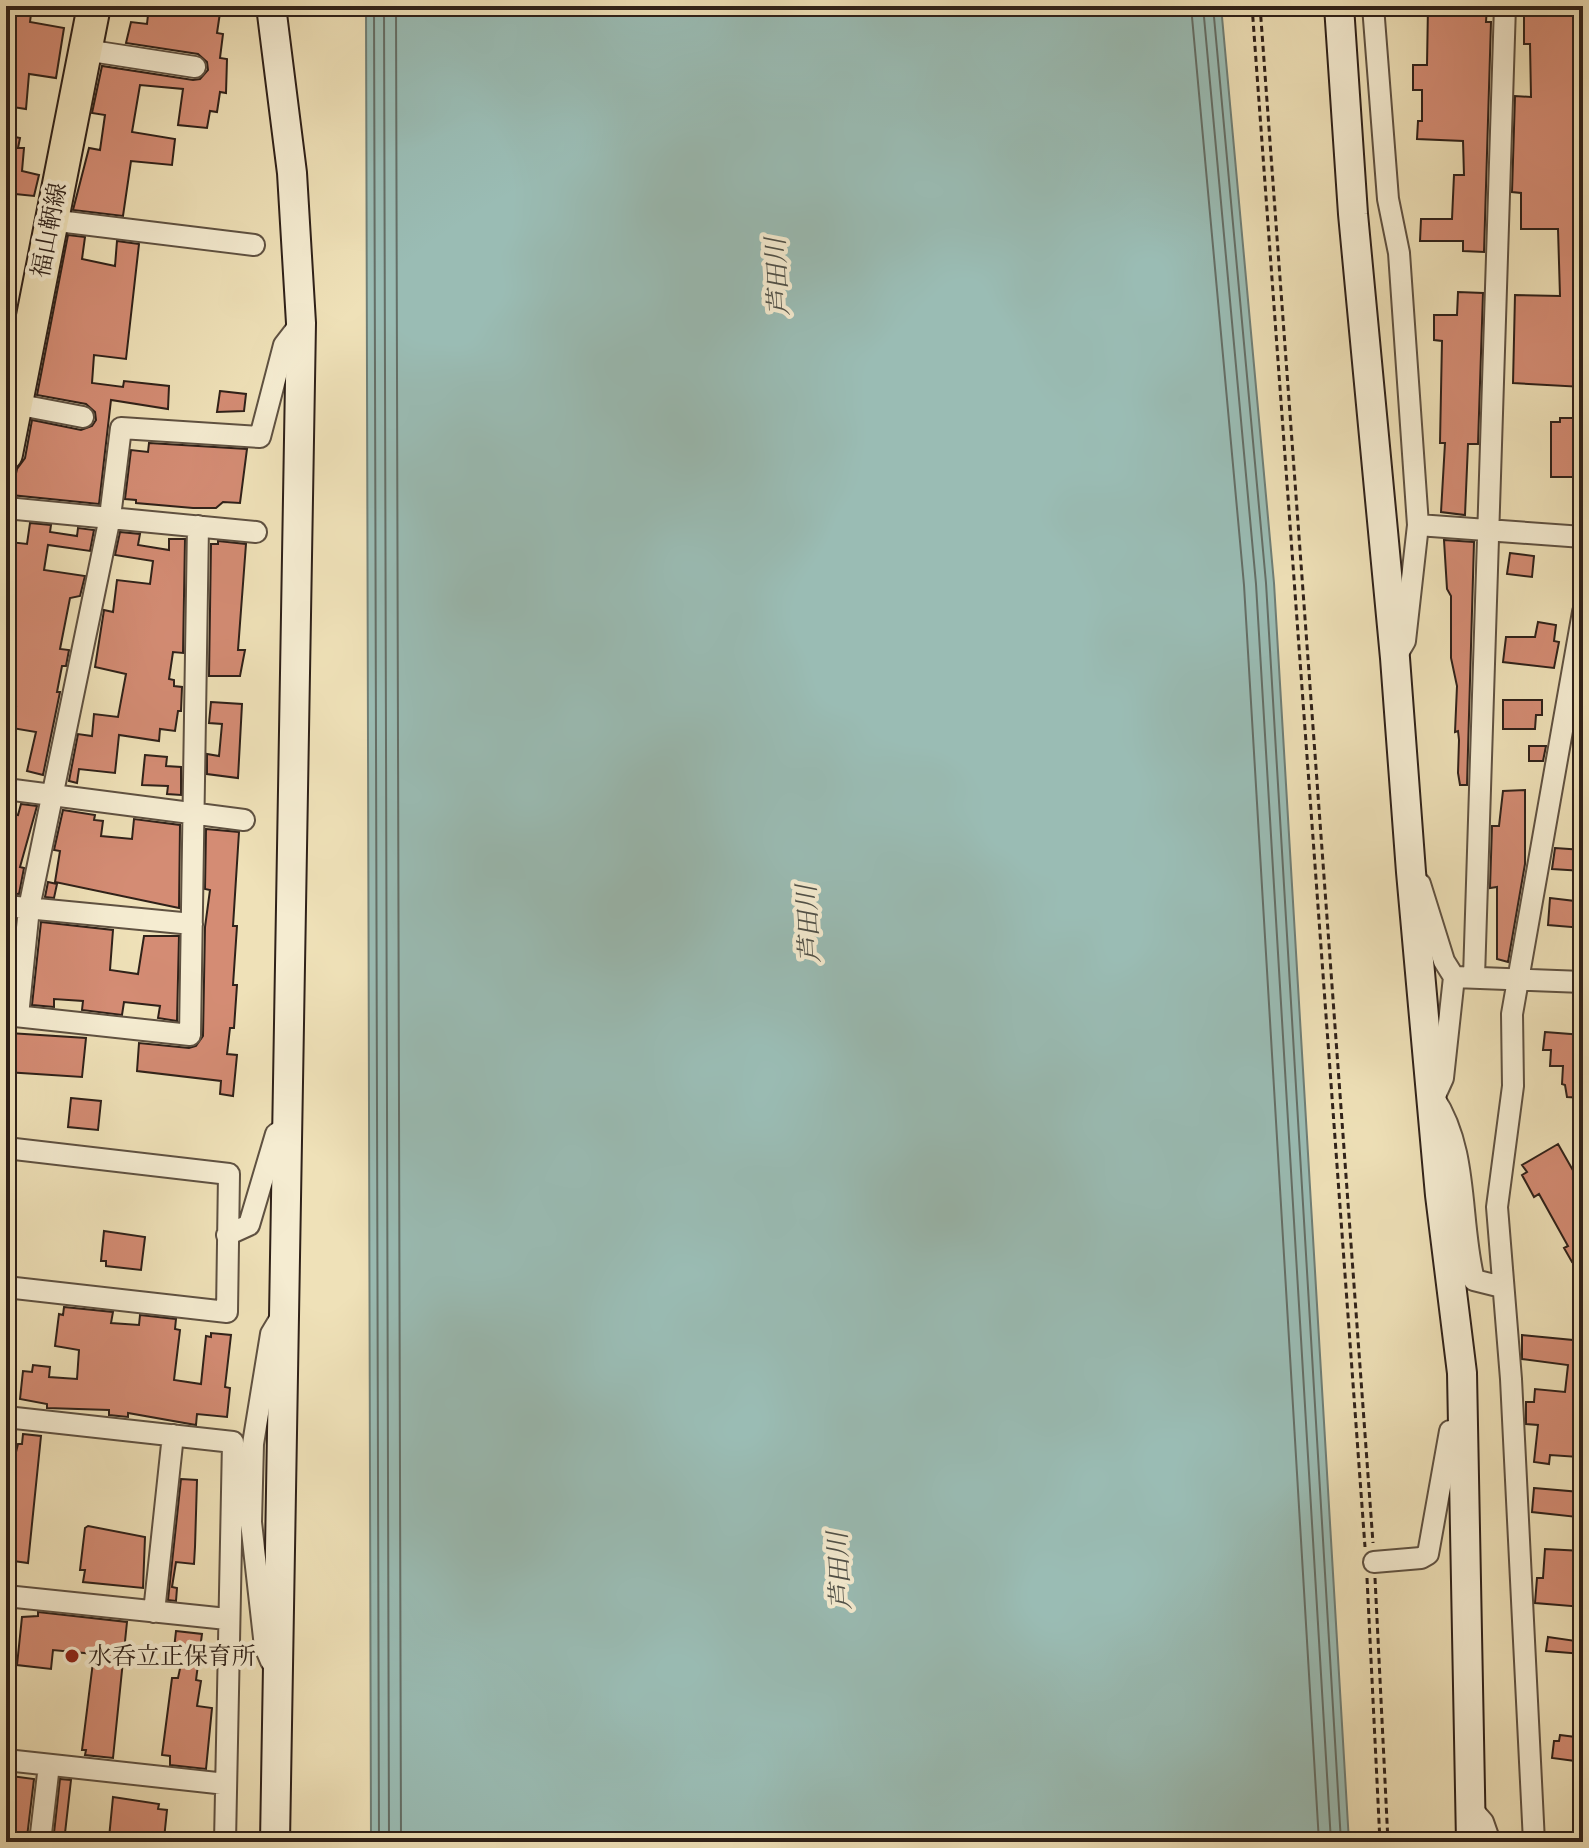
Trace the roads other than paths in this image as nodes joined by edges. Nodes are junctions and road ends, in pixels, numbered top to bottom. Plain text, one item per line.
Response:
1 (94, 6) edge
2 (271, 6) edge
3 (1339, 6) edge
4 (1373, 6) edge
5 (1505, 6) edge
6 (85, 50) junction
7 (195, 67) dead end
8 (50, 220) junction
9 (254, 245) dead end
10 (301, 323) junction
11 (12, 410) edge
12 (83, 417) dead end
13 (6, 454) edge
14 (6, 508) edge
15 (110, 517) junction
16 (1418, 525) junction
17 (198, 526) junction
18 (1488, 529) junction
19 (256, 532) dead end
20 (1583, 537) edge
21 (1583, 612) edge
22 (1395, 658) junction
23 (6, 789) edge
24 (53, 795) junction
25 (195, 814) junction
26 (244, 820) dead end
27 (1411, 872) junction
28 (6, 906) edge
29 (29, 908) junction
30 (192, 924) junction
31 (1464, 977) junction
32 (1519, 977) junction
33 (1583, 982) edge
34 (12, 1016) edge
35 (1434, 1098) junction
36 (287, 1127) junction
37 (6, 1148) edge
38 (227, 1235) junction
39 (6, 1287) edge
40 (1502, 1287) junction
41 (283, 1312) junction
42 (6, 1417) edge
43 (1463, 1430) junction
44 (173, 1435) junction
45 (243, 1443) junction
46 (1369, 1559) road end
47 (6, 1596) edge
48 (154, 1612) junction
49 (227, 1619) junction
50 (277, 1672) junction
51 (6, 1760) edge
52 (49, 1765) junction
53 (226, 1784) junction
54 (1470, 1807) junction
55 (40, 1842) edge
56 (225, 1842) edge
57 (275, 1842) edge
58 (1471, 1842) edge
59 (1490, 1842) edge
60 (1534, 1842) edge

1 - 6 main road, 福山鞆線
2 - 10 street
3 - 22 street
4 - 16 street
5 - 18 street
6 - 7 street
6 - 8 main road, 福山鞆線
8 - 9 street
8 - 11 main road, 福山鞆線
10 - 15 street
10 - 36 street
11 - 12 street
11 - 13 main road, 福山鞆線
14 - 15 street
15 - 17 street
15 - 24 street
16 - 18 street
16 - 22 street
17 - 19 street
17 - 25 street
18 - 20 street
18 - 31 street
21 - 32 street
22 - 27 street
23 - 24 street
24 - 25 street
24 - 29 street
25 - 26 street
25 - 30 street
27 - 31 street
27 - 35 street
28 - 29 street
29 - 30 street
29 - 34 street
30 - 34 street
31 - 32 street
31 - 35 street
32 - 33 street
32 - 40 street
35 - 40 street
35 - 43 street
36 - 38 street
36 - 41 street
37 - 38 street
38 - 39 street
40 - 60 street
41 - 45 street
41 - 50 street
42 - 44 street
43 - 46 street
43 - 54 street
44 - 45 street
44 - 48 street
45 - 49 street
45 - 50 street
47 - 48 street
48 - 49 street
49 - 53 street
50 - 57 street
51 - 52 street
52 - 53 street
52 - 55 street
53 - 56 street
54 - 58 street
54 - 59 street

